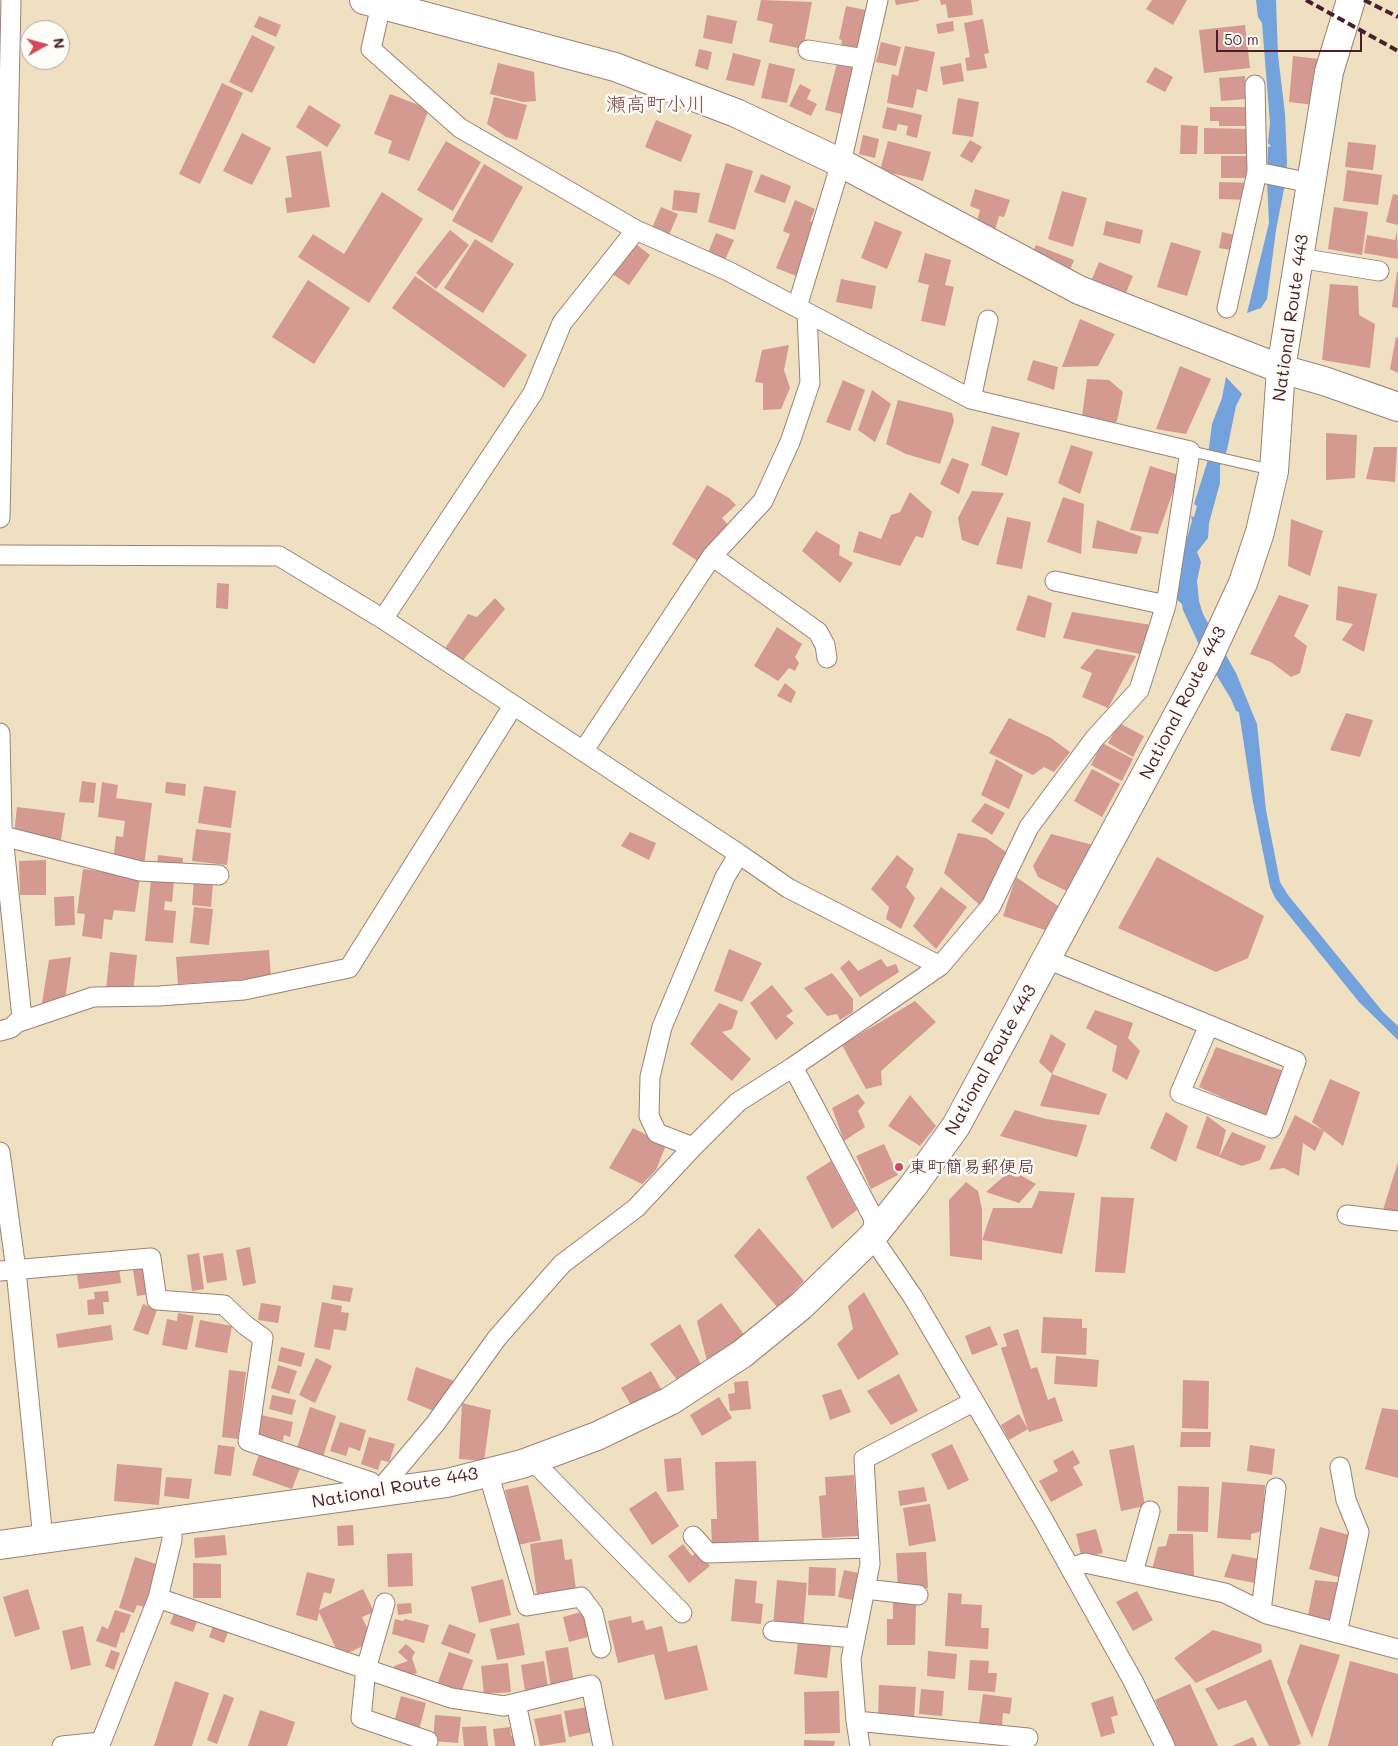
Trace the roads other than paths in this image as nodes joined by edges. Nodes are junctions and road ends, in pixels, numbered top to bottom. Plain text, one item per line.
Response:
1 (11, 0) edge
2 (878, 0) edge
3 (1351, 0) edge
4 (373, 3) edge
5 (808, 50) dead end
6 (865, 59) junction
7 (1255, 85) dead end
8 (841, 163) junction
9 (1258, 172) junction
10 (1311, 183) junction
11 (636, 230) junction
12 (1299, 258) junction
13 (1378, 272) dead end
14 (1227, 308) dead end
15 (802, 310) junction
16 (988, 320) dead end
17 (1281, 369) junction
18 (971, 399) junction
19 (1398, 407) edge
20 (1190, 451) junction
21 (1274, 470) junction
22 (0, 518) edge
23 (0, 554) edge
24 (712, 556) junction
25 (1055, 580) dead end
26 (1166, 605) junction
27 (383, 619) junction
28 (827, 658) dead end
29 (513, 706) junction
30 (0, 733) edge
31 (584, 750) junction
32 (0, 800) edge
33 (3, 836) junction
34 (739, 854) junction
35 (219, 875) dead end
36 (1047, 958) junction
37 (940, 966) junction
38 (1209, 1026) junction
39 (8, 1027) edge
40 (793, 1068) junction
41 (693, 1147) junction
42 (0, 1152) edge
43 (1348, 1215) dead end
44 (1398, 1221) edge
45 (872, 1236) junction
46 (8, 1270) edge
47 (973, 1402) junction
48 (532, 1460) junction
49 (1340, 1467) dead end
50 (488, 1472) junction
51 (1276, 1488) dead end
52 (377, 1493) junction
53 (1150, 1510) dead end
54 (172, 1521) junction
55 (693, 1536) dead end
56 (43, 1539) junction
57 (0, 1545) edge
58 (869, 1548) junction
59 (1070, 1568) junction
60 (1134, 1573) junction
61 (865, 1588) junction
62 (918, 1595) dead end
63 (158, 1598) junction
64 (385, 1602) dead end
65 (1261, 1611) junction
66 (682, 1613) dead end
67 (773, 1631) dead end
68 (1337, 1633) junction
69 (855, 1638) junction
70 (601, 1648) dead end
71 (1398, 1649) edge
72 (366, 1669) junction
73 (516, 1703) junction
74 (856, 1721) junction
75 (1028, 1738) dead end
76 (428, 1741) dead end
77 (62, 1746) edge
78 (525, 1746) edge
79 (603, 1746) edge
80 (860, 1746) edge
81 (1165, 1746) edge

1 - 22 street
2 - 6 street
3 - 10 main road, National Route 443
4 - 8 main road
4 - 11 street
5 - 6 street
6 - 8 street
7 - 9 street
8 - 15 street
8 - 17 main road
9 - 10 street
9 - 14 street
10 - 12 main road, National Route 443
11 - 15 street
11 - 27 street
12 - 13 street
12 - 17 main road, National Route 443
15 - 18 street
15 - 24 street
16 - 18 street
17 - 19 main road
17 - 21 main road, National Route 443
18 - 20 street
20 - 21 lane
20 - 26 street
21 - 36 main road, National Route 443
23 - 27 street
24 - 28 street
24 - 31 street
25 - 26 street
26 - 37 street
27 - 29 street
29 - 31 street
29 - 39 street
30 - 32 street
31 - 34 street
32 - 33 street
33 - 35 street
33 - 39 street
34 - 37 street
34 - 41 street
36 - 38 street
36 - 45 main road, National Route 443
37 - 40 street
38 - 38 street
40 - 41 street
40 - 45 street
41 - 52 street
42 - 46 street
43 - 44 street
45 - 47 street
45 - 48 main road, National Route 443
46 - 52 street
46 - 56 street
47 - 58 street
47 - 59 street
48 - 50 main road, National Route 443
48 - 66 street
49 - 68 street
50 - 52 main road, National Route 443
50 - 70 street
51 - 65 street
52 - 54 main road, National Route 443
53 - 60 street
54 - 56 main road, National Route 443
54 - 63 street
55 - 58 street
56 - 57 main road, National Route 443
58 - 61 street
59 - 60 street
59 - 81 street
60 - 65 street
61 - 62 street
61 - 69 street
63 - 72 street
63 - 77 street
64 - 72 street
65 - 68 street
67 - 69 street
68 - 71 street
69 - 74 street
72 - 73 street
72 - 76 street
73 - 78 street
73 - 79 street
74 - 75 street
74 - 80 street

